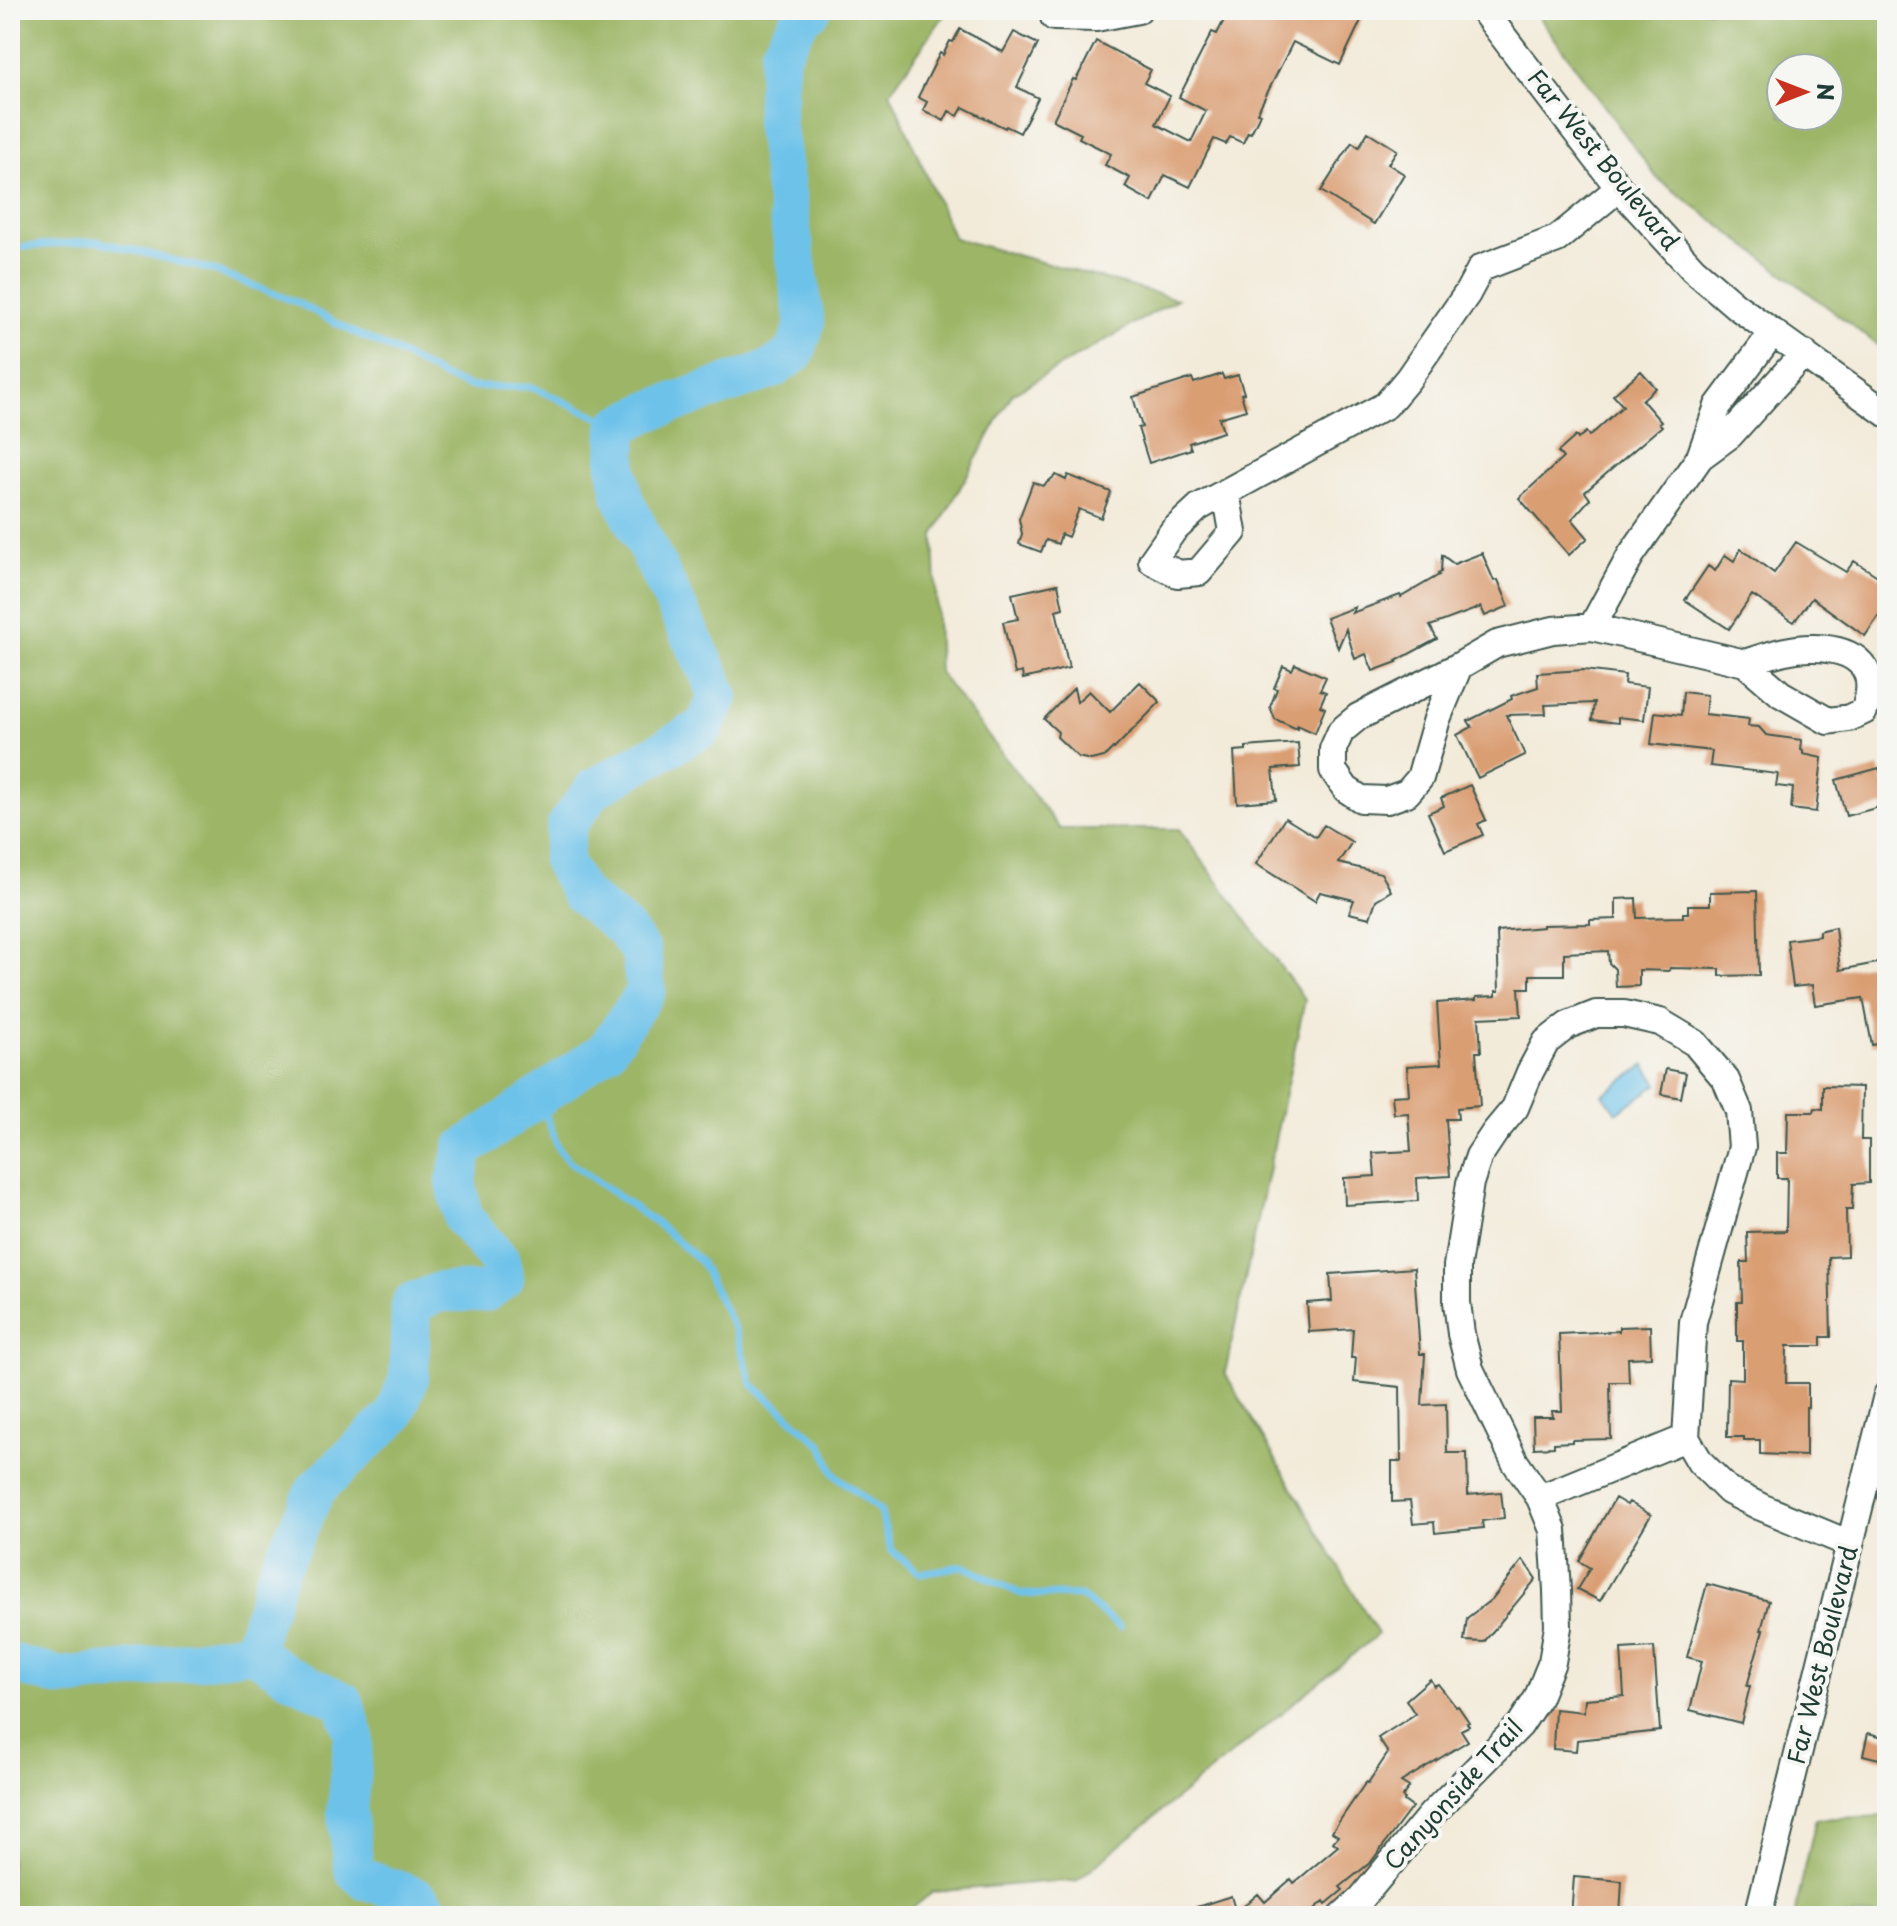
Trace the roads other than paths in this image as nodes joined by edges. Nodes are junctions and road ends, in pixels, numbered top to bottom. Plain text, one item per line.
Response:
1 (1138, 10) edge
2 (1483, 10) edge
3 (1054, 17) dead end
4 (1619, 188) junction
5 (1773, 332) junction
6 (1804, 353) junction
7 (1887, 414) edge
8 (1700, 457) junction
9 (1226, 492) dead end
10 (1592, 627) junction
11 (1745, 663) dead end
12 (1459, 666) junction
13 (1887, 1395) edge
14 (1686, 1438) junction
15 (1540, 1498) junction
16 (1850, 1544) junction
17 (1342, 1916) edge
18 (1758, 1916) edge

1 - 3 street
2 - 4 street, Far West Boulevard
4 - 5 street, Far West Boulevard
4 - 9 street
5 - 6 street, Far West Boulevard
5 - 8 street
6 - 7 street, Far West Boulevard
6 - 8 street
8 - 10 street
10 - 11 street
10 - 12 street
12 - 12 street
13 - 16 street, Far West Boulevard
14 - 15 street
14 - 15 street, Canyonside Trail
14 - 16 street
15 - 17 street, Canyonside Trail
16 - 18 street, Far West Boulevard

